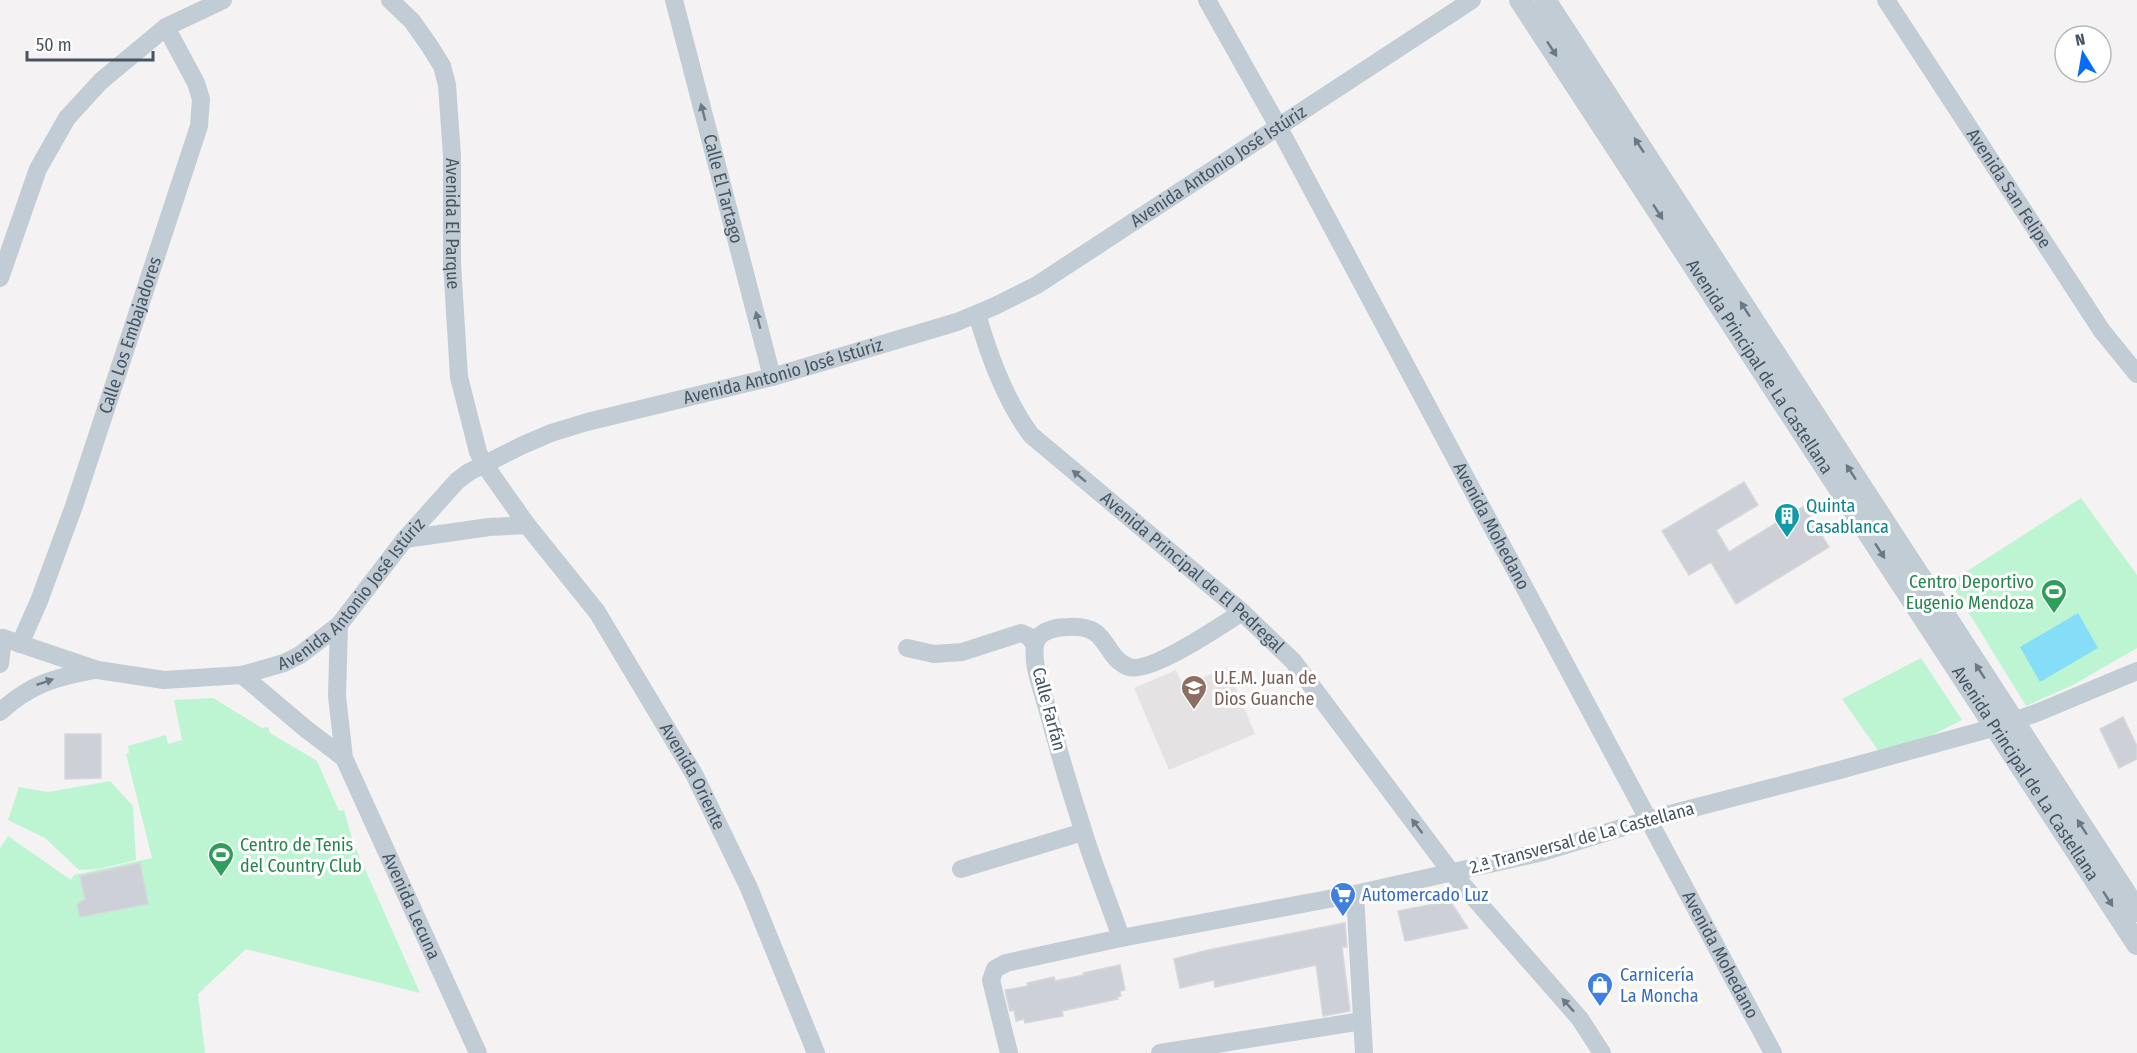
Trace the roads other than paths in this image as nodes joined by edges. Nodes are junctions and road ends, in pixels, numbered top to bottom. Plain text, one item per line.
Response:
1 (223, 0) edge
2 (390, 0) edge
3 (675, 0) edge
4 (1207, 0) edge
5 (1472, 0) edge
6 (1520, 0) edge
7 (1545, 0) edge
8 (1886, 0) edge
9 (166, 27) junction
10 (1278, 126) junction
11 (0, 278) edge
12 (977, 314) junction
13 (2137, 374) edge
14 (772, 377) junction
15 (484, 464) junction
16 (527, 525) junction
17 (405, 539) junction
18 (1242, 612) junction
19 (339, 625) junction
20 (8, 639) edge
21 (1035, 644) junction
22 (907, 648) dead end
23 (0, 664) edge
24 (98, 670) junction
25 (2137, 671) edge
26 (242, 675) junction
27 (0, 712) edge
28 (2004, 724) junction
29 (345, 758) junction
30 (1647, 820) junction
31 (1083, 832) junction
32 (961, 869) dead end
33 (1452, 873) junction
34 (1354, 894) junction
35 (2137, 911) edge
36 (1122, 938) junction
37 (2137, 944) edge
38 (1362, 1021) junction
39 (478, 1053) edge
40 (816, 1053) edge
41 (1009, 1053) edge
42 (1160, 1053) edge
43 (1364, 1053) edge
44 (1602, 1053) edge
45 (1773, 1053) edge

1 - 9 street
2 - 15 street, Avenida El Parque
14 -> 3 street, Calle El Tartago
4 - 10 street, Avenida Mohedano
5 - 10 street, Avenida Antonio José Istúriz
6 -> 28 street, Avenida Principal de La Castellana
28 -> 7 street, Avenida Principal de La Castellana
8 - 13 street, Avenida San Felipe
9 - 11 street
9 - 20 street, Calle Los Embajadores
10 - 12 street, Avenida Antonio José Istúriz
10 - 30 street, Avenida Mohedano
12 - 14 street, Avenida Antonio José Istúriz
18 -> 12 street, Avenida Principal de El Pedregal
14 - 15 street, Avenida Antonio José Istúriz
15 - 16 street, Avenida Oriente
15 - 17 street, Avenida Antonio José Istúriz
16 - 17 street
16 - 40 street, Avenida Oriente
17 - 19 street, Avenida Antonio José Istúriz
18 - 21 street, Calle Farfán
33 -> 18 street, Avenida Principal de El Pedregal
19 - 26 street, Avenida Antonio José Istúriz
19 - 29 street, Avenida Lecuna
20 - 23 street, Calle Los Embajadores
20 - 24 street, Avenida Antonio José Istúriz
21 - 22 street
21 - 31 street, Calle Farfán
24 - 26 street, Avenida Antonio José Istúriz
27 -> 24 street, Avenida Antonio José Istúriz
25 - 28 street, 2.ª Transversal de La Castellana
26 - 29 street, Avenida Lecuna
28 - 30 street, 2.ª Transversal de La Castellana
35 -> 28 street, Avenida Principal de La Castellana
28 -> 37 street, Avenida Principal de La Castellana
29 - 39 street, Avenida Lecuna
30 - 33 street, 2.ª Transversal de La Castellana
30 - 45 street, Avenida Mohedano
31 - 32 street
31 - 36 street, Calle Farfán
33 - 34 street, 2.ª Transversal de La Castellana
44 -> 33 street, Avenida Principal de El Pedregal
34 - 36 street, 2.ª Transversal de La Castellana
34 - 38 street
36 - 41 street, 2.ª Transversal de La Castellana
38 - 42 street
38 - 43 street

